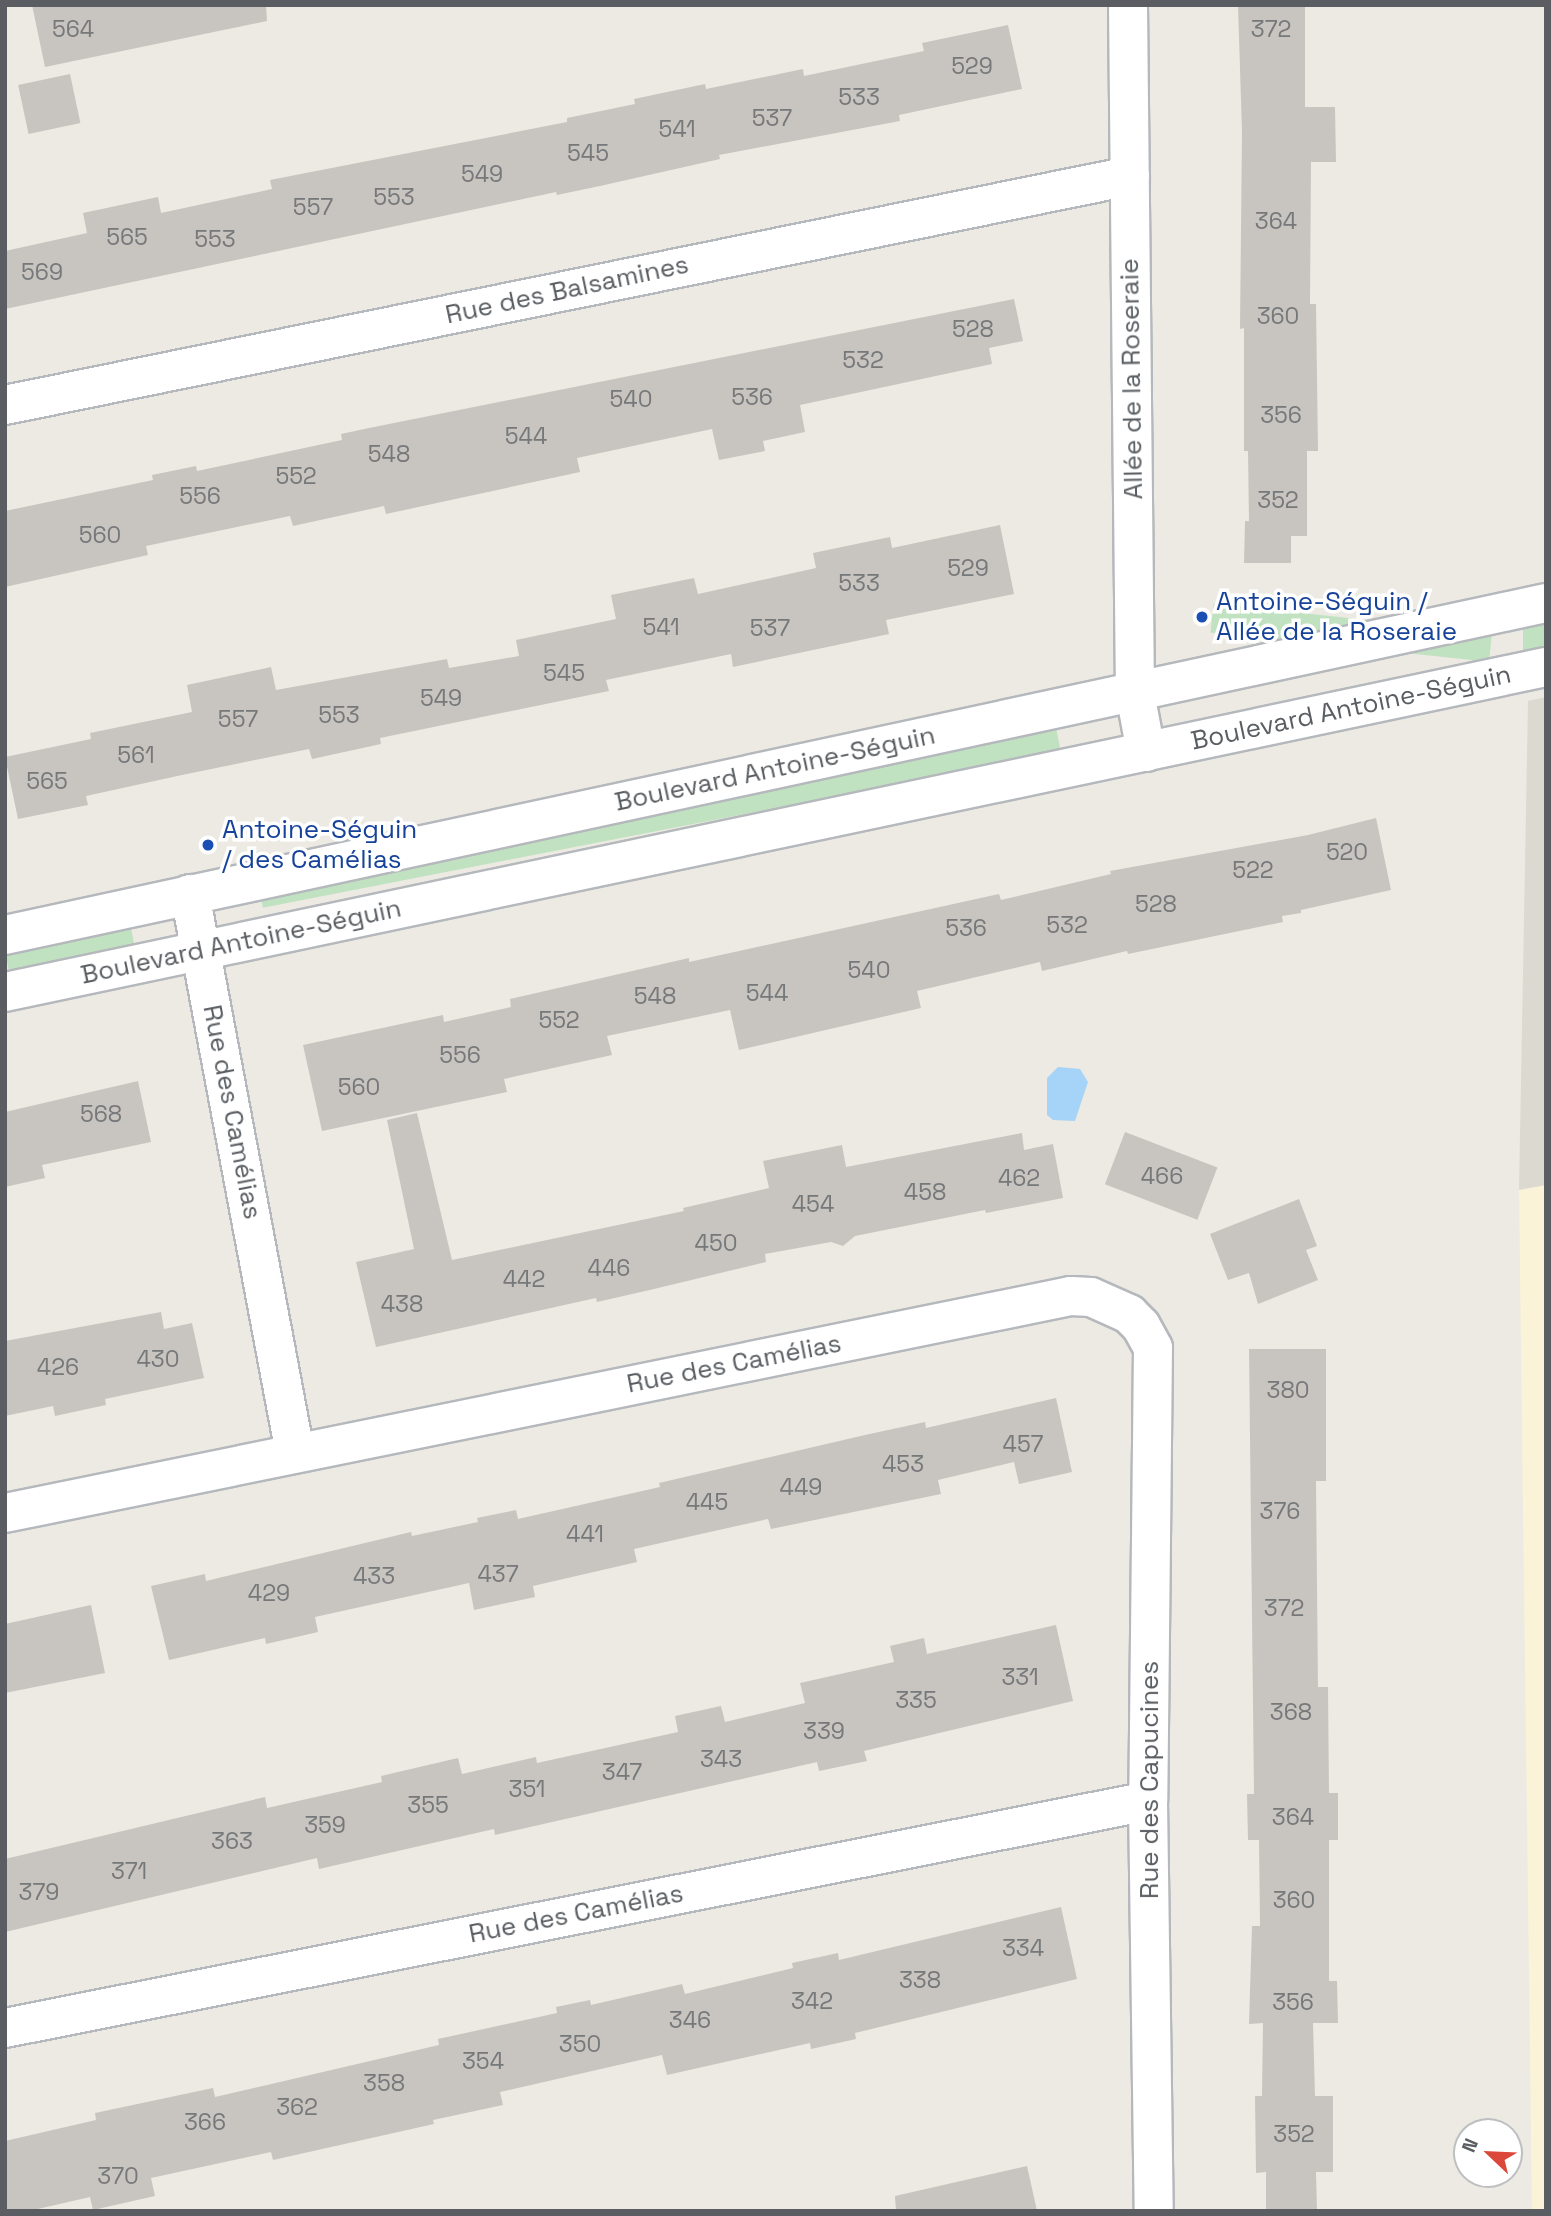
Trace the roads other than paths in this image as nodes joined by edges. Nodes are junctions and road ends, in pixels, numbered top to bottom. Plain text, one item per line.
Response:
1 (1128, 5) edge
2 (1130, 176) junction
3 (5, 405) edge
4 (1546, 603) edge
5 (1546, 667) edge
6 (1135, 693) junction
7 (1146, 752) junction
8 (190, 894) junction
9 (5, 936) edge
10 (202, 951) junction
11 (5, 992) edge
12 (1153, 1348) joint
13 (295, 1453) junction
14 (5, 1513) edge
15 (1147, 1801) junction
16 (5, 2028) edge
17 (1154, 2211) edge

1 - 2 street, Allée de la Roseraie
2 - 3 street, Rue des Balsamines
2 - 6 street, Allée de la Roseraie
4 - 6 street, Boulevard Antoine-Séguin
5 - 7 street, Boulevard Antoine-Séguin
6 - 7 street, Allée de la Roseraie
6 - 8 street, Boulevard Antoine-Séguin
7 - 10 street, Boulevard Antoine-Séguin
8 - 9 street, Boulevard Antoine-Séguin
8 - 10 street, Rue des Camélias
10 - 11 street, Boulevard Antoine-Séguin
10 - 13 street, Rue des Camélias
12 - 13 street, Rue des Camélias
12 - 15 street, Rue des Capucines
13 - 14 street, Rue des Camélias
15 - 16 street, Rue des Camélias
15 - 17 street, Rue des Capucines

